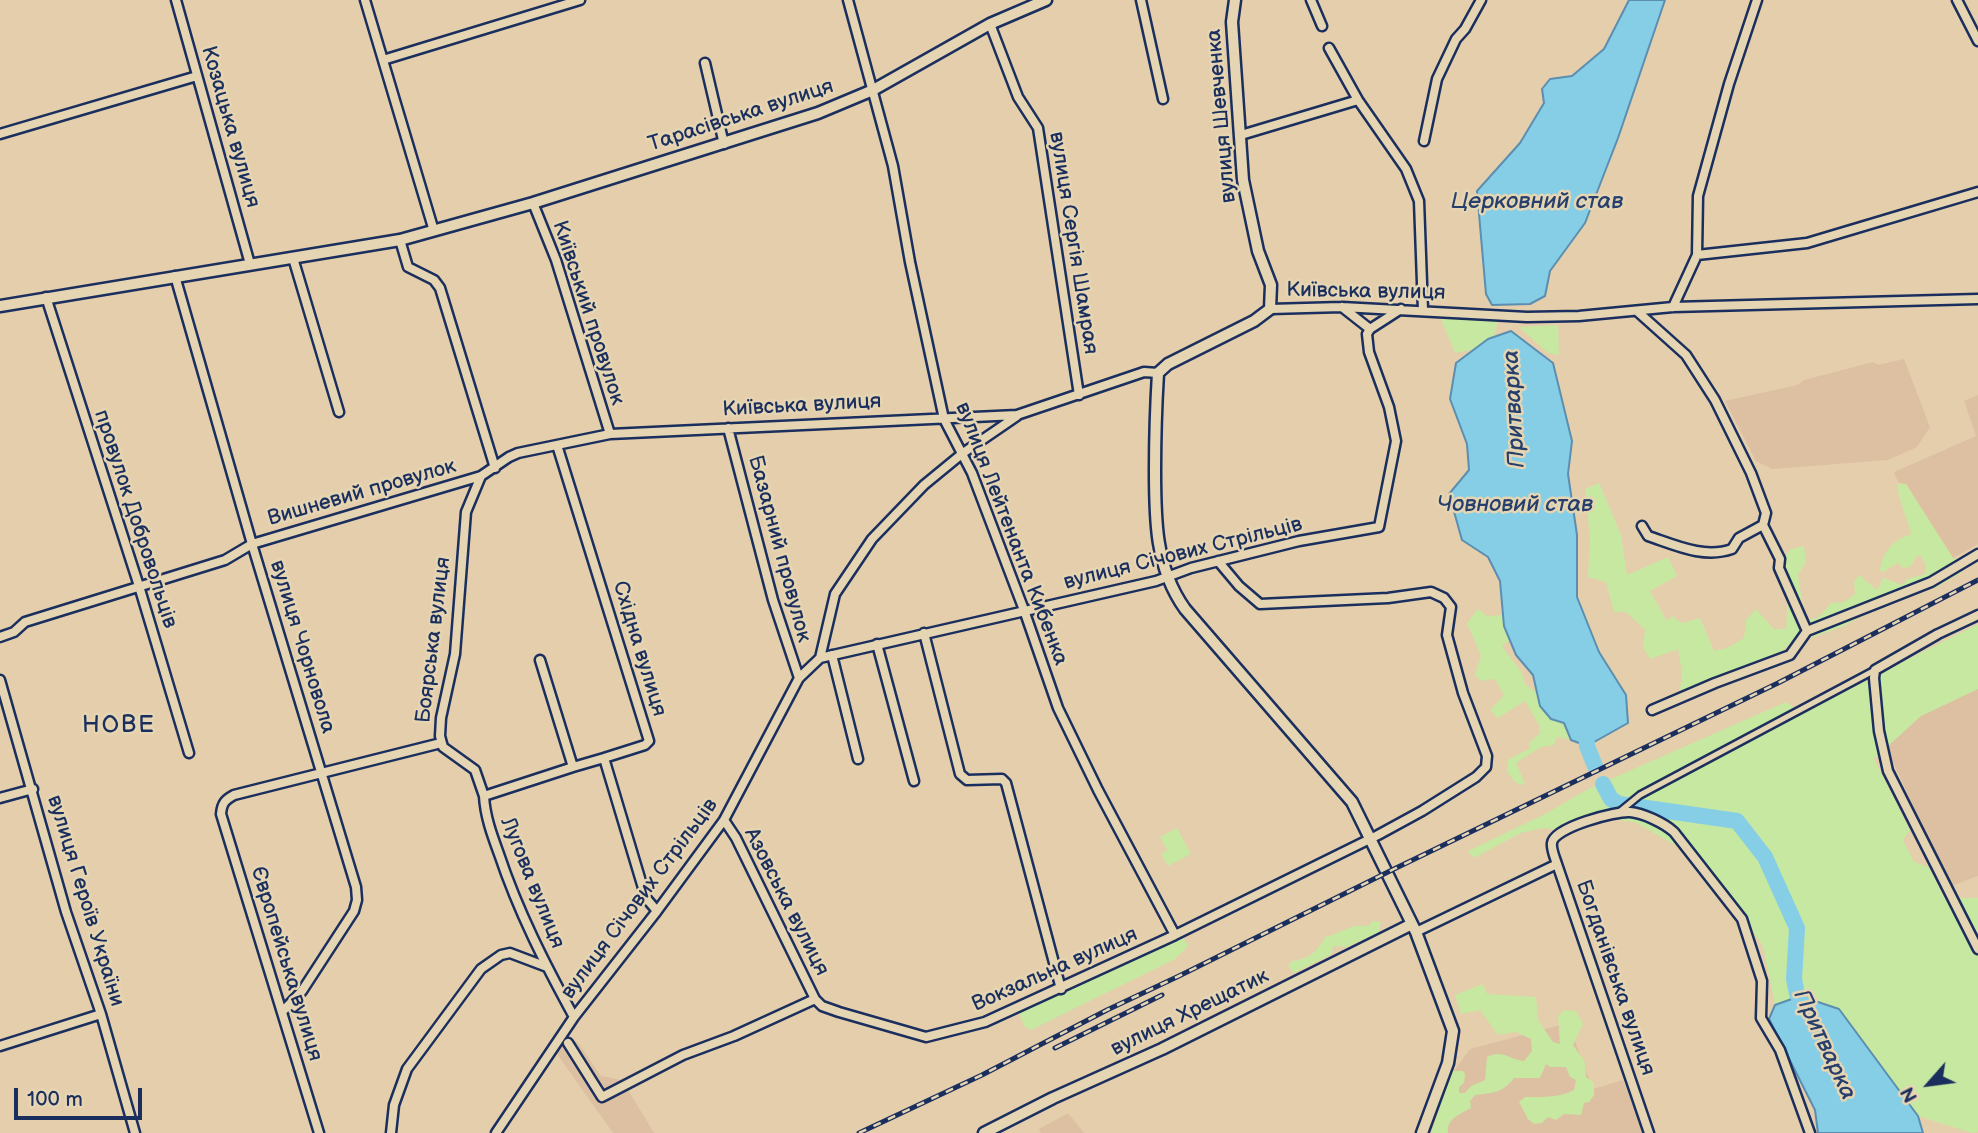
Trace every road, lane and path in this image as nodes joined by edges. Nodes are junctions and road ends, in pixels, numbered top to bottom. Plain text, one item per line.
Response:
1 (176, 0) edge
2 (365, 0) edge
3 (580, 0) edge
4 (848, 0) edge
5 (1046, 0) edge
6 (1141, 0) edge
7 (1235, 0) edge
8 (1311, 0) edge
9 (1481, 0) edge
10 (1757, 0) edge
11 (1957, 0) edge
12 (990, 24) junction
13 (1322, 26) dead end
14 (1978, 41) edge
15 (1329, 48) dead end
16 (383, 60) junction
17 (705, 63) dead end
18 (197, 76) junction
19 (873, 90) junction
20 (1163, 100) dead end
21 (1358, 100) junction
22 (0, 134) edge
23 (1241, 135) junction
24 (1424, 141) dead end
25 (724, 144) junction
26 (1978, 191) edge
27 (533, 203) junction
28 (434, 231) junction
29 (400, 240) junction
30 (1697, 255) junction
31 (293, 258) junction
32 (250, 264) junction
33 (175, 275) junction
34 (46, 297) junction
35 (1978, 299) edge
36 (0, 306) edge
37 (1342, 307) junction
38 (1673, 307) junction
39 (1270, 309) junction
40 (1401, 309) junction
41 (1423, 310) junction
42 (1639, 312) junction
43 (1370, 329) junction
44 (1158, 373) junction
45 (1079, 395) junction
46 (339, 412) dead end
47 (1017, 415) junction
48 (944, 419) junction
49 (728, 428) junction
50 (610, 434) junction
51 (557, 444) junction
52 (963, 453) junction
53 (495, 468) junction
54 (481, 476) junction
55 (1763, 525) junction
56 (1642, 526) dead end
57 (252, 544) junction
58 (1978, 554) edge
59 (1218, 561) junction
60 (1167, 578) junction
61 (139, 586) junction
62 (1024, 610) junction
63 (1978, 614) edge
64 (1807, 631) junction
65 (924, 633) junction
66 (0, 637) edge
67 (877, 644) junction
68 (832, 654) junction
69 (820, 657) junction
70 (540, 660) dead end
71 (1875, 670) junction
72 (799, 678) junction
73 (0, 680) edge
74 (1652, 710) dead end
75 (441, 743) junction
76 (190, 753) dead end
77 (604, 758) junction
78 (858, 759) dead end
79 (573, 767) junction
80 (322, 772) junction
81 (914, 781) dead end
82 (33, 789) junction
83 (484, 796) junction
84 (0, 798) edge
85 (1620, 811) junction
86 (724, 820) junction
87 (1371, 838) junction
88 (1557, 864) junction
89 (657, 911) junction
90 (1414, 928) junction
91 (1175, 935) junction
92 (1978, 949) edge
93 (547, 967) junction
94 (1061, 989) junction
95 (815, 999) junction
96 (283, 1011) junction
97 (101, 1014) junction
98 (573, 1017) junction
99 (568, 1043) dead end
100 (0, 1046) edge
101 (135, 1133) edge
102 (319, 1133) edge
103 (391, 1133) edge
104 (496, 1133) edge
105 (984, 1133) edge
106 (1422, 1133) edge
107 (1649, 1133) edge
108 (1810, 1133) edge

1 - 18 street, Козацька вулиця
2 - 16 street
3 - 16 street
4 - 19 street, вулиця Лейтенанта Кибенка
5 - 12 street, Тарасівська вулиця
6 - 20 street
7 - 23 street, вулиця Шевченка
8 - 13 street
9 - 24 street
10 - 30 street
11 - 14 street
12 - 19 street, Тарасівська вулиця
12 - 45 street, вулиця Сергія Шамрая
15 - 21 street
16 - 28 street
17 - 25 street
18 - 22 street
18 - 32 street, Козацька вулиця
19 - 25 street, Тарасівська вулиця
19 - 48 street, вулиця Лейтенанта Кибенка
21 - 23 street
21 - 41 street
23 - 39 street, вулиця Шевченка
25 - 27 street, Тарасівська вулиця
26 - 30 street
27 - 28 street, Тарасівська вулиця
27 - 50 street, Київський провулок
28 - 29 street, Тарасівська вулиця
29 - 31 street, Тарасівська вулиця
29 - 53 street
30 - 38 street
31 - 32 street, Тарасівська вулиця
31 - 46 street
32 - 33 street, Тарасівська вулиця
33 - 34 street, Тарасівська вулиця
33 - 57 street, вулиця Чорновола
34 - 36 street, Тарасівська вулиця
34 - 61 street, провулок Добровольців
35 - 38 street, Київська вулиця
37 - 39 street, Київська вулиця
37 - 40 street, Київська вулиця
37 - 43 street
38 - 42 street, Київська вулиця
39 - 44 street, Київська вулиця
40 - 41 street, Київська вулиця
40 - 43 street
41 - 42 street, Київська вулиця
42 - 55 street
43 - 59 street, вулиця Січових Стрільців
44 - 45 street, Київська вулиця
44 - 60 street
45 - 47 street, Київська вулиця
47 - 48 street, Київська вулиця
47 - 52 street
48 - 49 street, Київська вулиця
48 - 52 street, вулиця Лейтенанта Кибенка
49 - 50 street, Київська вулиця
49 - 72 street, Базарний провулок
50 - 51 street, Київська вулиця
51 - 53 street, Вишневий провулок
51 - 77 street, Східна вулиця
52 - 62 street, вулиця Лейтенанта Кибенка
52 - 69 street
53 - 54 street, Вишневий провулок
54 - 57 street, Вишневий провулок
54 - 75 street, Боярська вулиця
55 - 56 street
55 - 64 street
57 - 61 street, Вишневий провулок
57 - 80 street, вулиця Чорновола
58 - 64 street
59 - 60 street, вулиця Січових Стрільців
59 - 87 street, Вокзальна вулиця
60 - 62 street, вулиця Січових Стрільців
60 - 87 street
61 - 66 street, Вишневий провулок
61 - 76 street, провулок Добровольців
62 - 65 street, вулиця Січових Стрільців
62 - 91 street, вулиця Лейтенанта Кибенка
63 - 71 street
64 - 74 street
65 - 67 street, вулиця Січових Стрільців
65 - 94 street
67 - 68 street, вулиця Січових Стрільців
67 - 81 street
68 - 69 street, вулиця Січових Стрільців
68 - 78 street
69 - 72 street, вулиця Січових Стрільців
70 - 79 street
71 - 85 street
71 - 92 street
72 - 86 street, вулиця Січових Стрільців
73 - 82 street, вулиця Героїв України
75 - 80 street
75 - 83 street, Боярська вулиця
77 - 79 street
77 - 89 street
79 - 83 street
80 - 96 street, вулиця Чорновола
80 - 96 street, Європейська вулиця
82 - 84 street
82 - 97 street, вулиця Героїв України
83 - 93 street, Лугова вулиця
85 - 88 street
85 - 108 street
86 - 89 street, вулиця Січових Стрільців
86 - 95 street, Азовська вулиця
87 - 90 street
87 - 91 street, Вокзальна вулиця
88 - 90 street, Богданівська вулиця
88 - 107 street, Богданівська вулиця
89 - 98 street, вулиця Січових Стрільців
90 - 105 street, вулиця Хрещатик
90 - 106 street
91 - 94 street, Вокзальна вулиця
93 - 98 street, Лугова вулиця
93 - 103 street
94 - 95 street, Вокзальна вулиця
95 - 99 street
96 - 102 street, Європейська вулиця
97 - 100 street
97 - 101 street, вулиця Героїв України
98 - 104 street, вулиця Січових Стрільців

